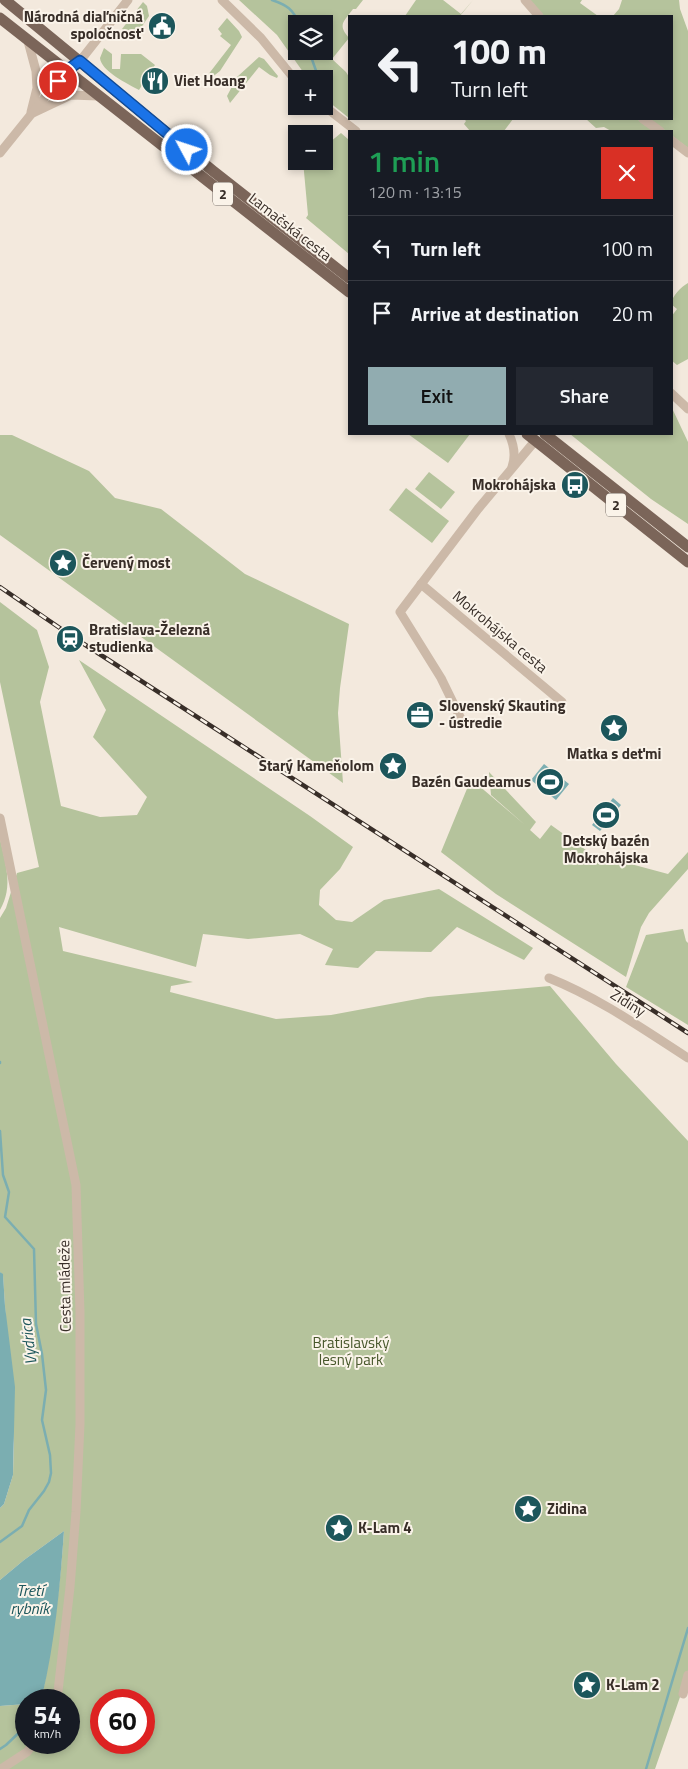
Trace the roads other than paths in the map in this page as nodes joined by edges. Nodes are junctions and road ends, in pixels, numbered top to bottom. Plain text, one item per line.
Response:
1 (5, 0) edge
2 (128, 0) edge
3 (222, 0) edge
4 (525, 0) edge
5 (538, 15) edge
6 (0, 18) edge
7 (28, 40) junction
8 (80, 61) junction
9 (66, 71) junction
10 (288, 71) edge
11 (98, 96) junction
12 (333, 113) edge
13 (30, 115) junction
14 (644, 120) edge
15 (355, 130) edge
16 (659, 130) edge
17 (673, 142) edge
18 (0, 153) edge
19 (688, 153) edge
20 (348, 277) edge
21 (348, 291) edge
22 (673, 395) edge
23 (688, 409) edge
24 (509, 435) edge
25 (547, 435) edge
26 (533, 436) edge
27 (511, 468) junction
28 (688, 547) edge
29 (688, 562) edge
30 (420, 584) junction
31 (562, 702) dead end
32 (462, 721) dead end
33 (0, 818) edge
34 (549, 978) dead end
35 (688, 1058) edge
36 (688, 1675) edge
37 (58, 1689) edge
38 (684, 1694) dead end
39 (24, 1754) edge
40 (1, 1769) edge

1 - 8 main road, Lamačská cesta / 2
2 - 8 street
3 - 10 street
4 - 5 street
6 - 7 main road, Lamačská cesta / 2
7 - 9 main road, Lamačská cesta / 2
7 - 13 street
8 - 9 main road
8 - 20 main road, Lamačská cesta / 2
9 - 11 main road, Lamačská cesta / 2
9 - 13 street
11 - 13 street
11 - 21 main road, Lamačská cesta / 2
12 - 15 street
13 - 18 street
14 - 16 street
17 - 19 street
22 - 23 street
24 - 27 street
25 - 28 main road, 2
26 - 27 street
26 - 29 main road, 2
27 - 30 street
30 - 31 street, Mokrohájska cesta
30 - 32 street
33 - 37 street, Cesta mládeže
34 - 35 street, Zidiny
36 - 38 street
39 - 40 street

